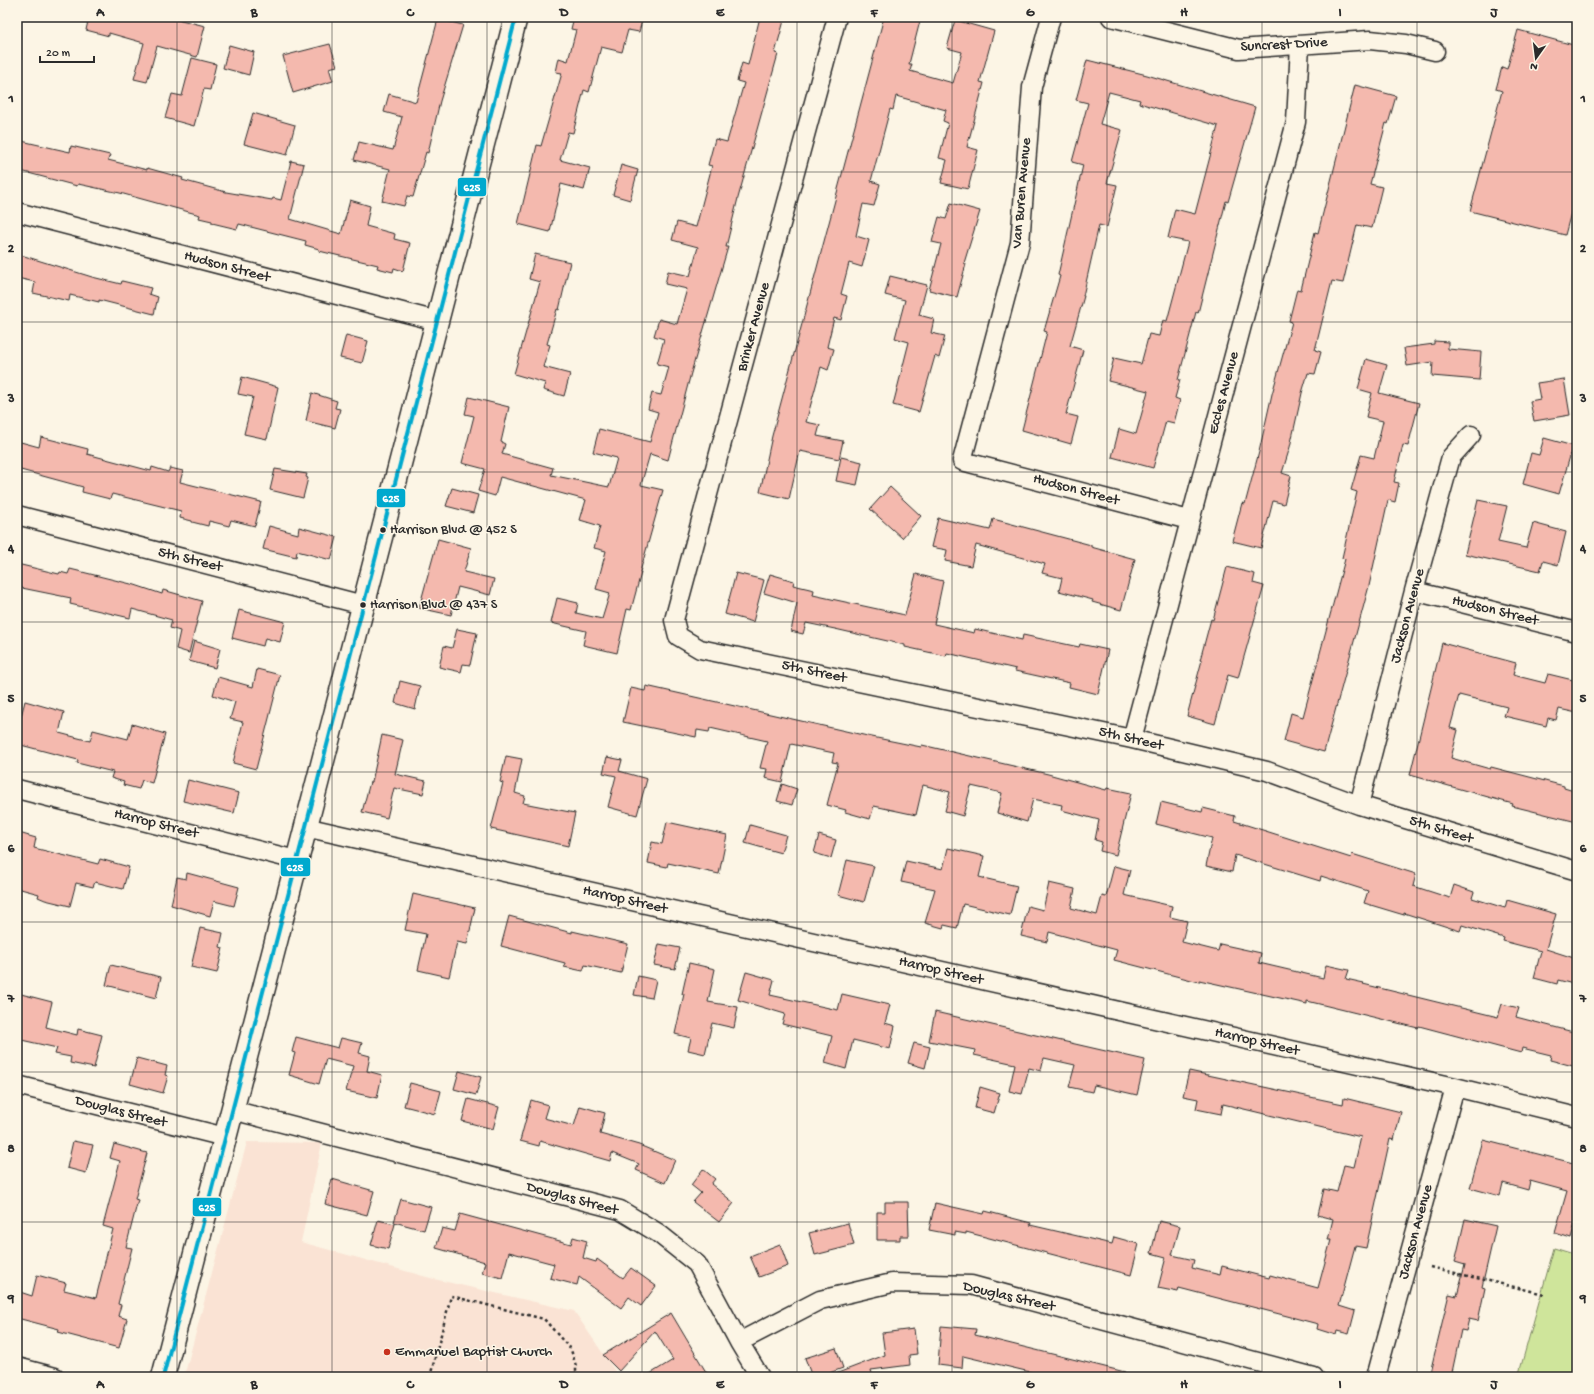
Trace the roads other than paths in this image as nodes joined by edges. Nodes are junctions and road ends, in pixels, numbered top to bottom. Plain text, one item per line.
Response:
1 (516, 17) edge
2 (837, 17) edge
3 (1051, 17) edge
4 (1111, 17) edge
5 (1300, 45) junction
6 (1435, 51) dead end
7 (17, 212) edge
8 (436, 321) junction
9 (1470, 435) dead end
10 (962, 461) joint
11 (17, 515) edge
12 (1189, 520) junction
13 (1414, 591) junction
14 (363, 604) junction
15 (1577, 632) edge
16 (678, 636) joint
17 (1132, 739) junction
18 (17, 789) edge
19 (1359, 805) junction
20 (305, 826) junction
21 (296, 860) junction
22 (1577, 871) edge
23 (17, 1085) edge
24 (1455, 1087) junction
25 (232, 1110) junction
26 (1577, 1117) edge
27 (224, 1137) junction
28 (739, 1342) junction
29 (17, 1367) edge
30 (55, 1377) edge
31 (163, 1377) edge
32 (760, 1377) edge
33 (1314, 1377) edge
34 (1376, 1377) edge

1 - 8 main road
2 - 16 street, Brinker Avenue
3 - 10 street, Van Buren Avenue
4 - 5 street, Suncrest Drive
5 - 6 street, Suncrest Drive
5 - 12 street, Eccles Avenue
7 - 8 street, Hudson Street
8 - 14 main road
9 - 13 street, Jackson Avenue
10 - 12 street, Hudson Street
11 - 14 street, 5th Street
12 - 17 street, Eccles Avenue
13 - 15 street, Hudson Street
13 - 19 street, Jackson Avenue
14 - 20 main road
16 - 17 street, 5th Street
17 - 19 street, 5th Street
18 - 21 street, Harrop Street
19 - 22 street, 5th Street
20 - 21 main road
20 - 24 street, Harrop Street
21 - 25 main road
23 - 27 street, Douglas Street
24 - 26 street, Harrop Street
24 - 34 street, Jackson Avenue
25 - 27 main road
25 - 28 street, Douglas Street
27 - 31 main road
28 - 32 street
28 - 33 street, Douglas Street
29 - 30 street

